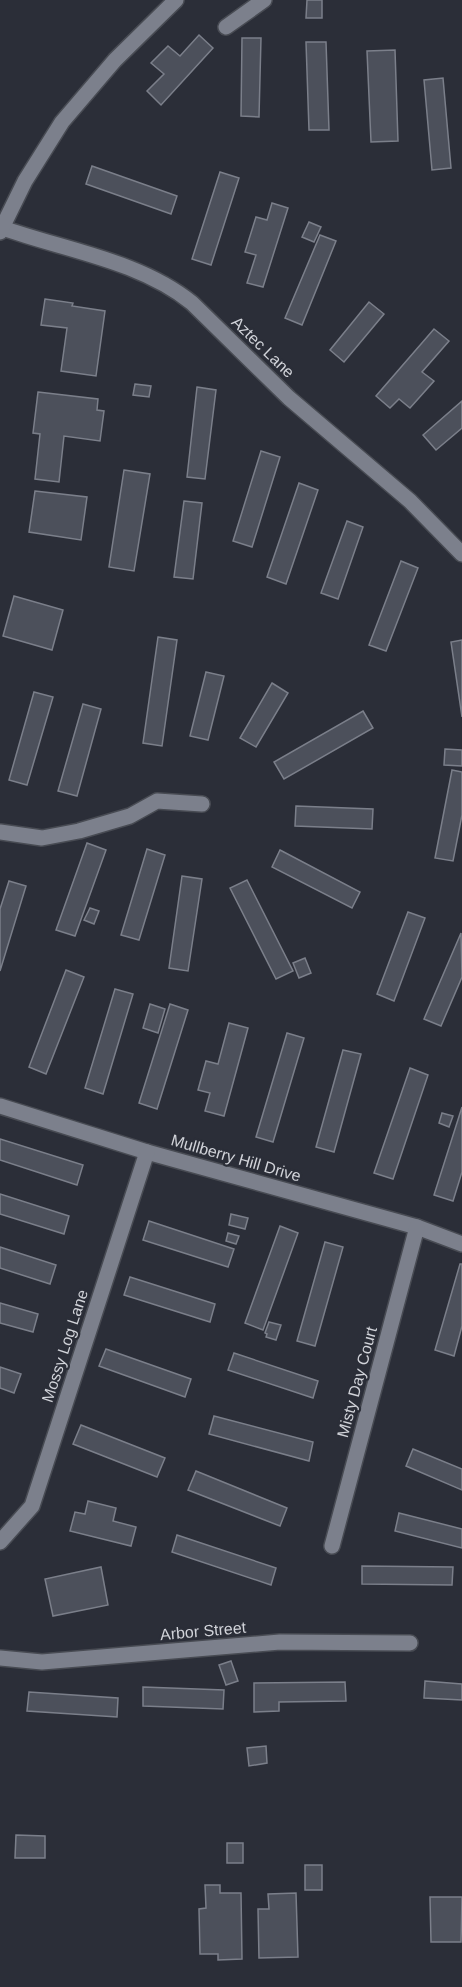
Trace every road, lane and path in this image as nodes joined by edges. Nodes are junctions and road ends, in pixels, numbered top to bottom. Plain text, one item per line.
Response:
1 (176, 0) edge
2 (264, 0) edge
3 (225, 27) dead end
4 (1, 229) edge
5 (462, 554) edge
6 (202, 804) dead end
7 (0, 832) edge
8 (0, 1106) edge
9 (147, 1152) junction
10 (417, 1227) junction
11 (462, 1244) edge
12 (0, 1542) edge
13 (332, 1545) dead end
14 (410, 1643) dead end
15 (0, 1658) edge

1 - 4 street
2 - 3 street
4 - 5 street, Aztec Lane
6 - 7 street
8 - 9 street, Mullberry Hill Drive
9 - 10 street, Mullberry Hill Drive
9 - 12 street, Mossy Log Lane
10 - 11 street, Mullberry Hill Drive
10 - 13 street, Misty Day Court
14 - 15 street, Arbor Street

